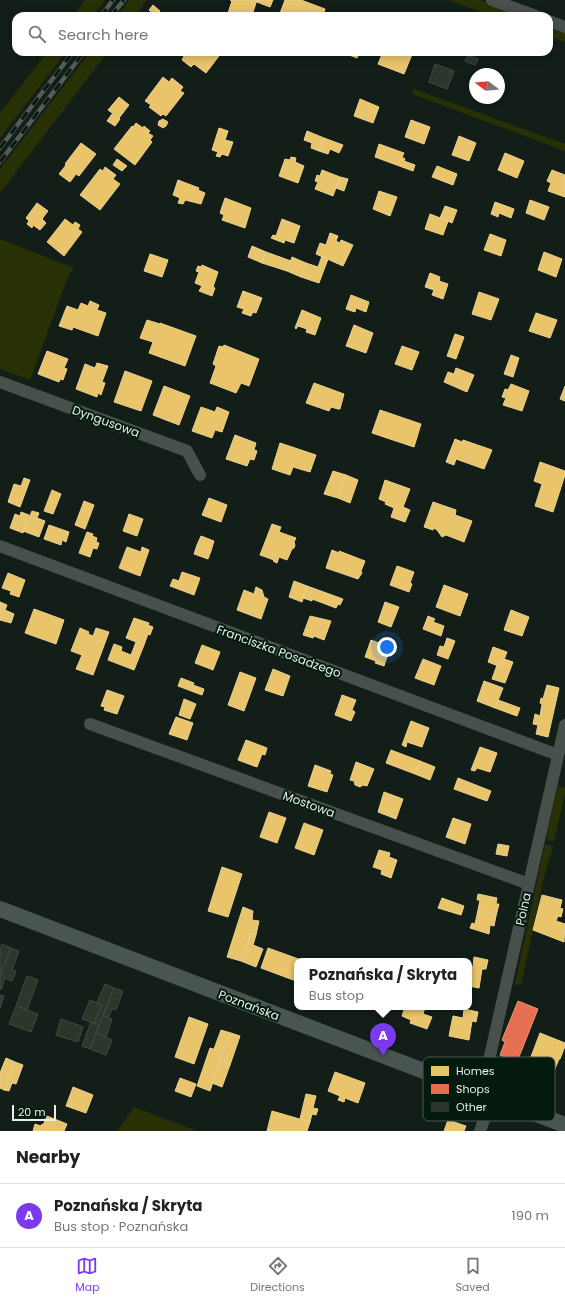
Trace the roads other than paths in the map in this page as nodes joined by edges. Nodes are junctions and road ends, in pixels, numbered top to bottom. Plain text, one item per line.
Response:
1 (492, 0) edge
2 (525, 12) edge
3 (553, 22) edge
4 (565, 27) edge
5 (0, 382) edge
6 (200, 475) dead end
7 (0, 546) edge
8 (90, 724) dead end
9 (565, 724) edge
10 (558, 754) junction
11 (529, 884) junction
12 (0, 909) edge
13 (490, 1057) edge
14 (423, 1071) edge
15 (482, 1121) edge
16 (554, 1121) edge
17 (565, 1125) edge
18 (480, 1131) edge

1 - 2 street
3 - 4 street
5 - 6 street, Dyngusowa
7 - 10 street, Franciszka Posadzego
8 - 11 street, Mostowa
9 - 10 street, Polna
10 - 11 street, Polna
11 - 13 street, Polna
12 - 14 main road, Poznańska
15 - 18 street, Polna
16 - 17 main road, Poznańska

